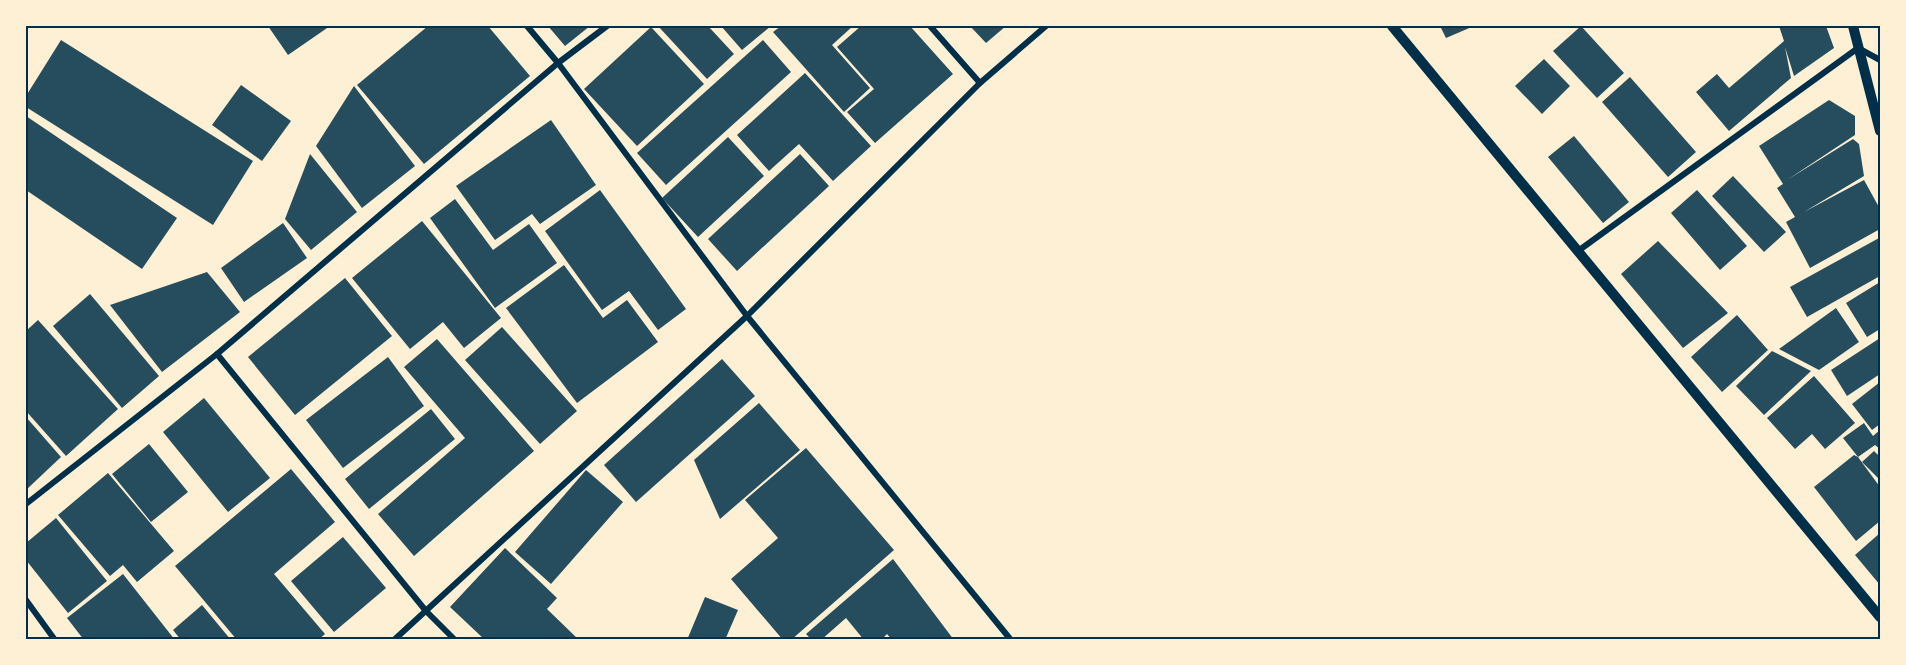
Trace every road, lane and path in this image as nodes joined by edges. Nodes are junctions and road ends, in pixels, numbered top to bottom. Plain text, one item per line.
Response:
1 (527, 26) edge
2 (607, 26) edge
3 (930, 26) edge
4 (1046, 26) edge
5 (1392, 26) edge
6 (1853, 26) edge
7 (1858, 48) junction
8 (1881, 60) edge
9 (558, 63) junction
10 (980, 83) junction
11 (1881, 131) edge
12 (1578, 251) junction
13 (747, 316) junction
14 (217, 354) junction
15 (26, 504) edge
16 (26, 600) edge
17 (426, 611) junction
18 (1881, 617) edge
19 (54, 639) edge
20 (394, 639) edge
21 (455, 639) edge
22 (1011, 639) edge

1 - 9 street
2 - 9 street
3 - 10 street
4 - 10 street
5 - 12 street
6 - 7 street
7 - 8 street
7 - 11 street
7 - 12 street
9 - 13 street
9 - 14 street
10 - 13 street
12 - 18 street
13 - 17 street
13 - 22 street
14 - 15 street
14 - 17 street
16 - 19 street
17 - 20 street
17 - 21 street

